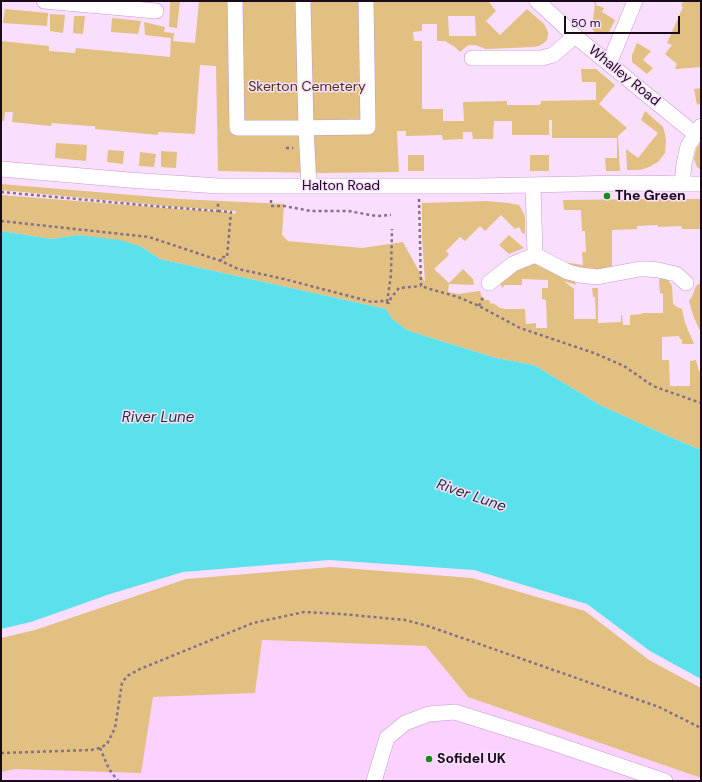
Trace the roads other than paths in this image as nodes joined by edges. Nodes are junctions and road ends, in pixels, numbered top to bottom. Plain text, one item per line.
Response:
1 (44, 1) edge
2 (235, 1) edge
3 (303, 1) edge
4 (366, 1) edge
5 (537, 1) edge
6 (635, 1) edge
7 (156, 11) dead end
8 (575, 36) junction
9 (472, 58) dead end
10 (609, 64) junction
11 (306, 128) junction
12 (698, 130) edge
13 (1, 169) edge
14 (682, 184) junction
15 (701, 184) edge
16 (532, 185) junction
17 (309, 186) junction
18 (535, 255) junction
19 (489, 283) dead end
20 (686, 283) dead end
21 (374, 781) edge
22 (664, 781) edge

1 - 7 street
2 - 11 street
3 - 11 street
4 - 11 street
5 - 8 street, Whalley Road
6 - 10 street
8 - 9 street
8 - 10 street, Whalley Road
10 - 12 street, Whalley Road
11 - 17 street
12 - 14 street
13 - 17 street, Halton Road
14 - 15 street, Halton Road
14 - 16 street, Halton Road
16 - 17 street, Halton Road
16 - 18 street
18 - 19 street
18 - 20 street
21 - 22 street

